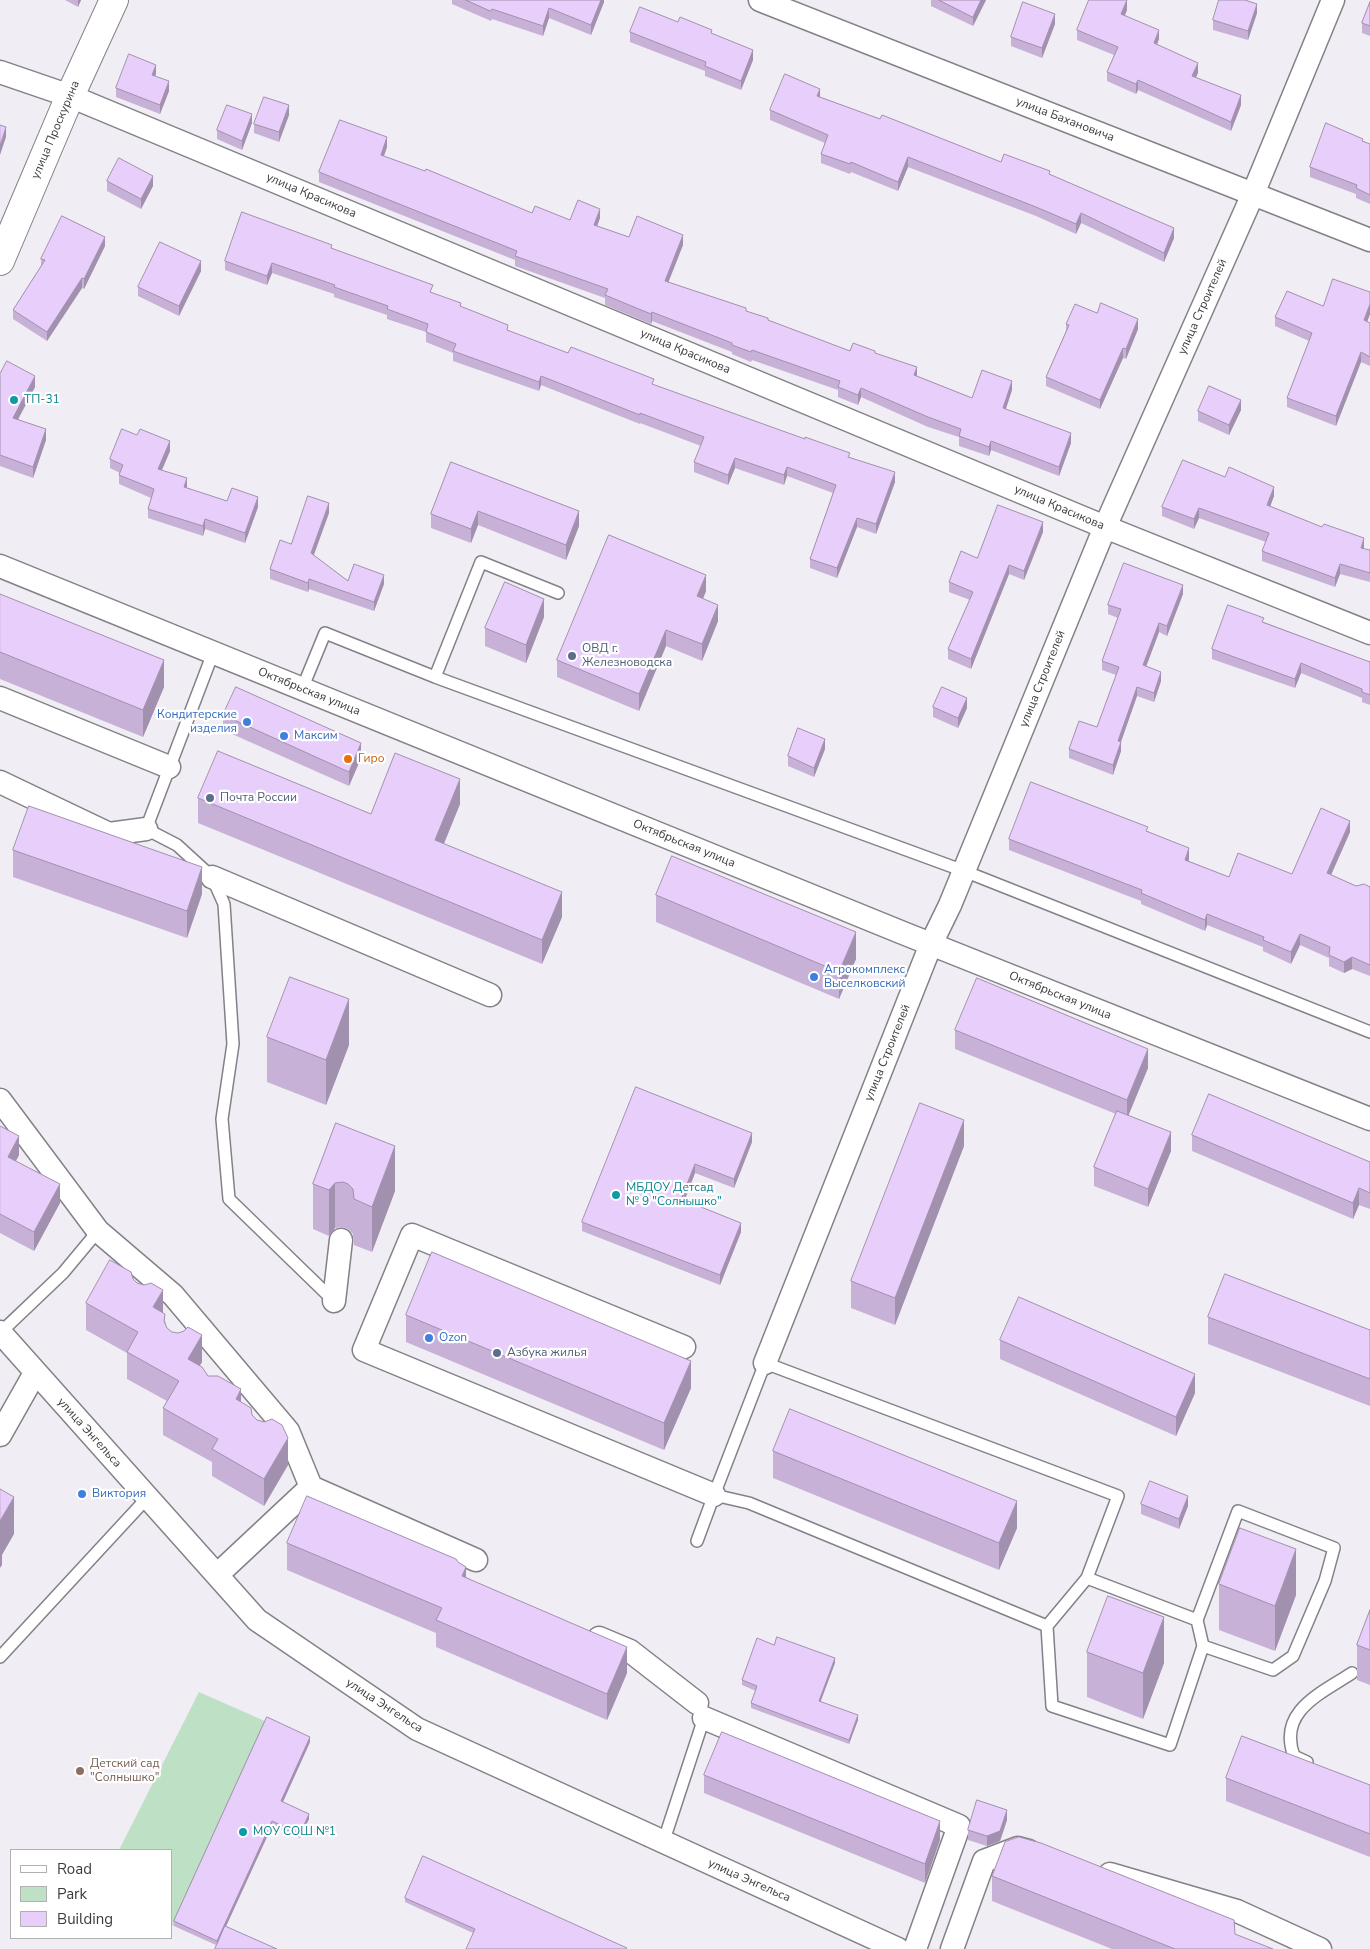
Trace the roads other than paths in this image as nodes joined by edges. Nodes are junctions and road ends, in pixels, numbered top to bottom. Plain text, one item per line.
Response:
1 (114, 0) edge
2 (760, 0) edge
3 (1333, 0) edge
4 (0, 72) edge
5 (70, 96) junction
6 (1253, 194) junction
7 (1370, 240) edge
8 (0, 261) edge
9 (1105, 527) junction
10 (0, 566) edge
11 (558, 593) dead end
12 (1370, 633) edge
13 (213, 653) junction
14 (435, 677) junction
15 (302, 689) junction
16 (0, 698) edge
17 (169, 767) junction
18 (0, 782) edge
19 (146, 829) junction
20 (964, 871) junction
21 (223, 876) junction
22 (931, 944) junction
23 (484, 986) dead end
24 (1370, 1032) edge
25 (0, 1100) edge
26 (1370, 1119) edge
27 (98, 1231) junction
28 (341, 1240) edge
29 (334, 1301) joint
30 (191, 1316) junction
31 (0, 1332) edge
32 (180, 1340) edge
33 (684, 1347) dead end
34 (231, 1363) junction
35 (766, 1363) junction
36 (35, 1373) junction
37 (218, 1384) edge
38 (276, 1417) junction
39 (0, 1435) edge
40 (264, 1436) edge
41 (311, 1487) junction
42 (714, 1495) junction
43 (148, 1497) junction
44 (696, 1541) dead end
45 (476, 1560) dead end
46 (217, 1575) junction
47 (1087, 1578) junction
48 (1197, 1620) junction
49 (1047, 1626) junction
50 (576, 1628) edge
51 (1203, 1646) junction
52 (0, 1658) edge
53 (1352, 1672) dead end
54 (700, 1711) junction
55 (1316, 1766) edge
56 (663, 1843) junction
57 (1047, 1856) edge
58 (1094, 1870) edge
59 (857, 1940) edge
60 (898, 1949) edge
61 (915, 1949) edge
62 (952, 1949) edge
63 (1320, 1949) edge

1 - 5 street, улица Проскурина
2 - 6 street, улица Бахановича
3 - 6 street, улица Строителей
4 - 5 street, улица Красикова
5 - 8 street, улица Проскурина
5 - 9 street, улица Красикова
6 - 7 street, улица Бахановича
6 - 9 street, улица Строителей
9 - 12 street, улица Красикова
9 - 20 street, улица Строителей
10 - 13 street, Октябрьская улица
11 - 14 lane
13 - 15 street, Октябрьская улица
13 - 17 lane
14 - 15 lane
14 - 20 lane
15 - 22 street, Октябрьская улица
16 - 17 street
17 - 19 lane
18 - 19 street
19 - 21 lane
20 - 22 street, улица Строителей
20 - 24 lane
21 - 23 street
21 - 29 lane
22 - 26 street, Октябрьская улица
22 - 35 street, улица Строителей
25 - 27 street
27 - 30 street
27 - 31 lane
28 - 29 street
30 - 32 street
30 - 34 street
31 - 36 street, улица Энгельса
33 - 42 street
34 - 37 street
34 - 38 street
35 - 42 lane
35 - 47 lane
36 - 39 street
36 - 43 street, улица Энгельса
38 - 40 street
38 - 41 street
41 - 45 street
41 - 46 street
42 - 44 lane
42 - 49 lane
43 - 46 street, улица Энгельса
43 - 52 lane
46 - 56 street, улица Энгельса
47 - 48 lane
47 - 49 lane
48 - 51 lane
48 - 51 lane
49 - 51 lane
50 - 54 street
53 - 55 lane
54 - 56 lane
54 - 61 street
56 - 59 street, улица Энгельса
57 - 62 street
58 - 63 street
59 - 60 street, улица Энгельса

